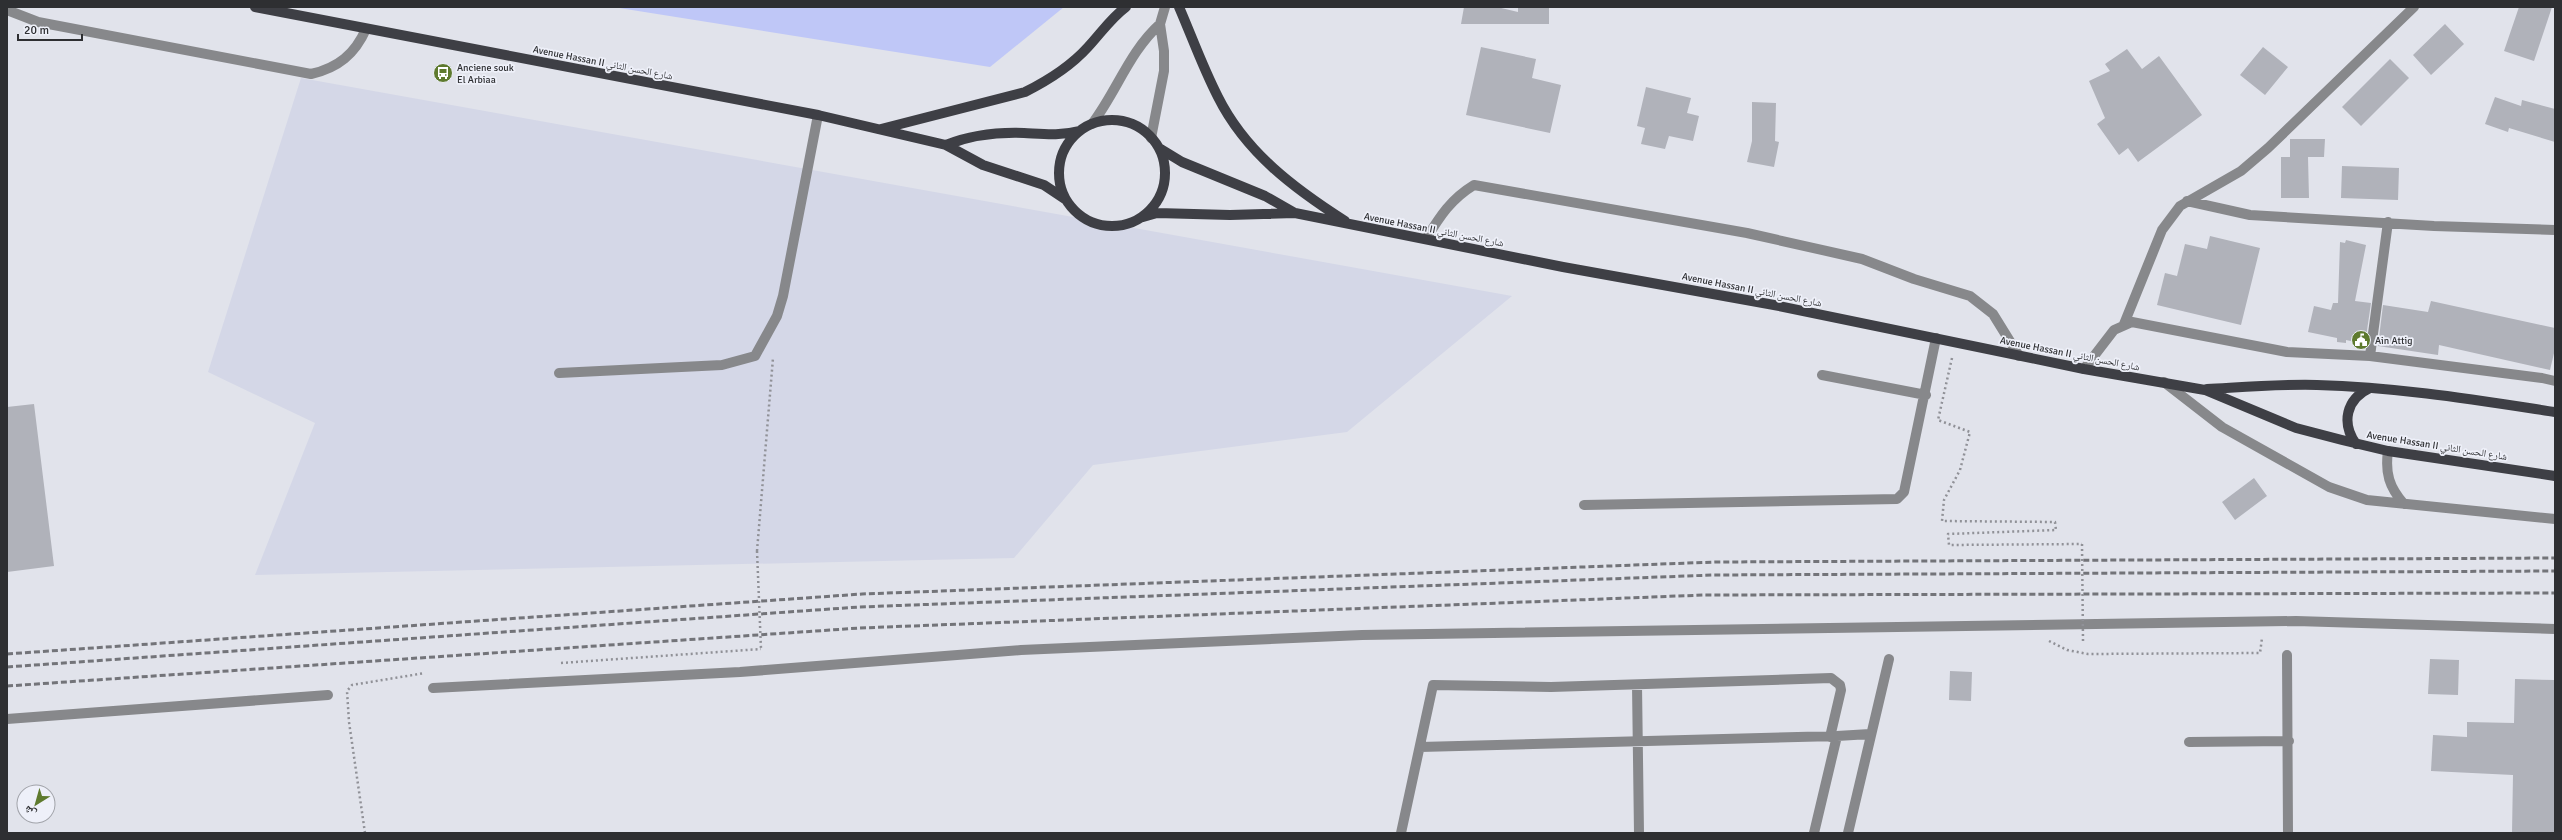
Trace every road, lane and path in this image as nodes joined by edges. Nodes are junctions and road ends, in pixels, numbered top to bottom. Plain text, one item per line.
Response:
1 (255, 7) edge
2 (1126, 7) edge
3 (1165, 7) edge
4 (1179, 7) edge
5 (2414, 7) edge
6 (7, 10) edge
7 (1160, 24) junction
8 (366, 29) junction
9 (818, 115) junction
10 (1092, 124) junction
11 (880, 130) junction
12 (1081, 130) junction
13 (1151, 138) junction
14 (946, 145) junction
15 (1159, 148) junction
16 (1065, 199) junction
17 (2187, 202) junction
18 (1295, 214) junction
19 (1143, 217) junction
20 (2388, 222) junction
21 (1350, 225) junction
22 (2555, 230) edge
23 (1426, 240) junction
24 (2124, 324) junction
25 (1936, 338) junction
26 (1955, 342) junction
27 (2019, 356) junction
28 (2370, 356) junction
29 (773, 360) dead end
30 (2084, 369) junction
31 (559, 373) dead end
32 (1822, 375) dead end
33 (2555, 381) edge
34 (2164, 382) junction
35 (2370, 388) junction
36 (2205, 390) junction
37 (1926, 394) junction
38 (2555, 412) edge
39 (2356, 444) junction
40 (2388, 451) junction
41 (2555, 476) edge
42 (2404, 504) junction
43 (1584, 505) dead end
44 (2555, 519) edge
45 (2555, 630) edge
46 (2254, 636) dead end
47 (2091, 641) dead end
48 (2099, 653) dead end
49 (2287, 655) dead end
50 (1889, 659) dead end
51 (554, 664) dead end
52 (427, 673) dead end
53 (1637, 685) junction
54 (433, 688) dead end
55 (328, 695) dead end
56 (7, 719) edge
57 (1870, 734) junction
58 (1834, 737) junction
59 (1638, 741) junction
60 (2289, 741) junction
61 (2189, 742) dead end
62 (1420, 747) junction
63 (365, 833) edge
64 (1401, 833) edge
65 (1639, 833) edge
66 (1814, 833) edge
67 (1848, 833) edge
68 (2288, 833) edge

1 - 8 main road, Avenue Hassan II شارع الحسن الثاني
2 - 11 main road
3 - 7 street
4 - 21 main road
5 - 17 street
6 - 8 street
7 - 10 street
7 - 13 street
8 - 9 main road, Avenue Hassan II شارع الحسن الثاني
9 - 11 main road, Avenue Hassan II شارع الحسن الثاني
9 - 31 street
10 - 12 main road
10 - 13 main road
11 - 14 main road, Avenue Hassan II شارع الحسن الثاني
12 - 14 main road
12 - 16 main road
13 - 15 main road
14 - 16 main road, Avenue Hassan II شارع الحسن الثاني
15 - 18 main road, Avenue Hassan II شارع الحسن الثاني
15 - 19 main road
16 - 19 main road
17 - 20 street
17 - 24 street
18 - 19 main road, Avenue Hassan II شارع الحسن الثاني
18 - 21 main road, Avenue Hassan II شارع الحسن الثاني
20 - 22 street
20 - 28 street
21 - 23 main road, Avenue Hassan II شارع الحسن الثاني
23 - 25 main road, Avenue Hassan II شارع الحسن الثاني
23 - 27 street
24 - 28 street
24 - 30 street
25 - 26 main road, Avenue Hassan II شارع الحسن الثاني
25 - 37 street
26 - 27 main road, Avenue Hassan II شارع الحسن الثاني
26 - 47 path, bridge
27 - 30 main road, Avenue Hassan II شارع الحسن الثاني
28 - 33 street
29 - 51 path, bridge
30 - 34 main road, Avenue Hassan II شارع الحسن الثاني
32 - 37 street
34 - 36 main road, Avenue Hassan II شارع الحسن الثاني
34 - 42 street
35 - 36 main road, Avenue Hassan II شارع الحسن الثاني
35 - 38 main road, Avenue Hassan II شارع الحسن الثاني
35 - 39 main road
36 - 39 main road, Avenue Hassan II شارع الحسن الثاني
37 - 43 street
39 - 40 main road, Avenue Hassan II شارع الحسن الثاني
40 - 41 main road, Avenue Hassan II شارع الحسن الثاني
40 - 42 street
42 - 44 street
45 - 54 street
46 - 48 path
49 - 60 street
50 - 57 street
52 - 63 path
53 - 58 street
53 - 59 street
53 - 62 street
55 - 56 street
57 - 58 street
57 - 67 street
58 - 59 street
58 - 66 street
59 - 62 street
59 - 65 street
60 - 61 street
60 - 68 street
62 - 64 street

